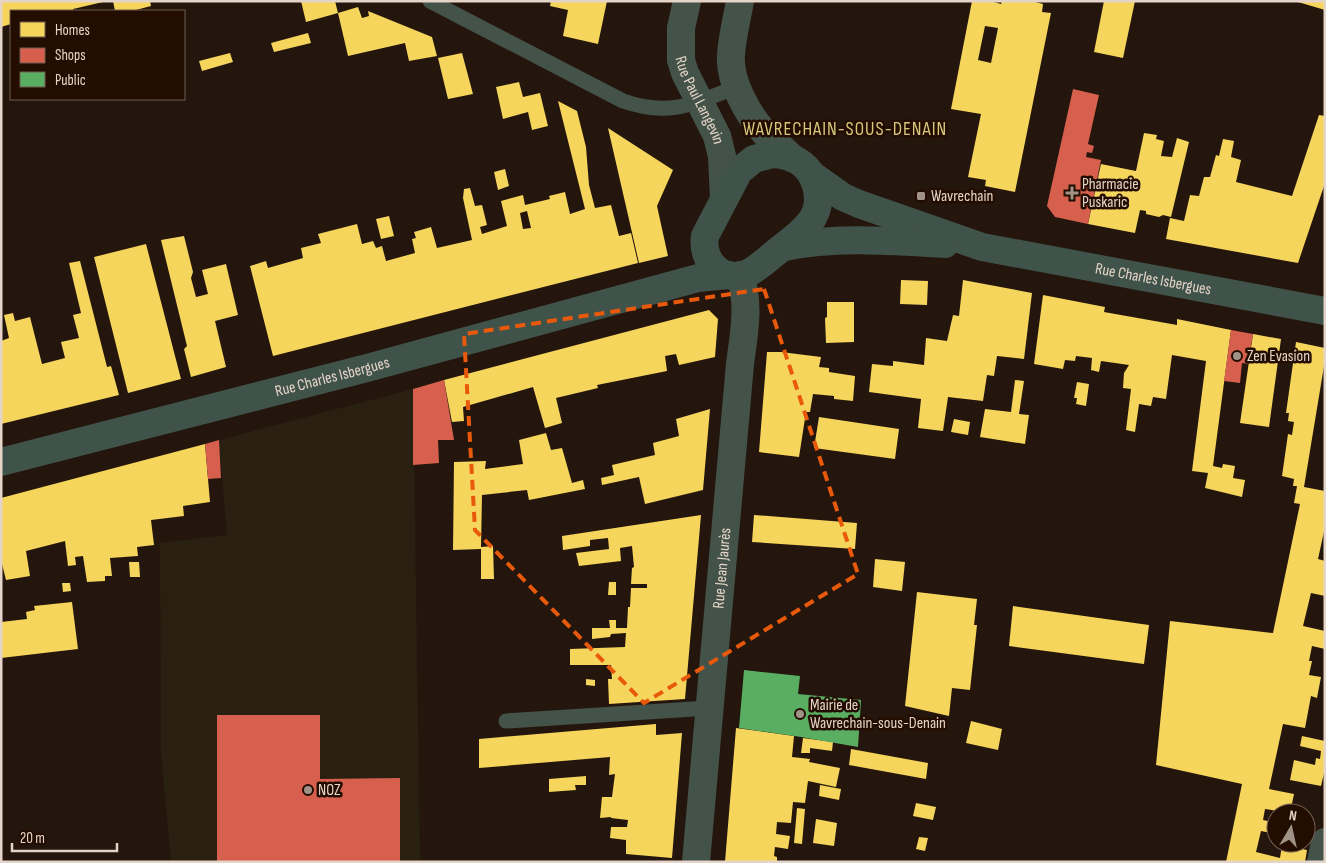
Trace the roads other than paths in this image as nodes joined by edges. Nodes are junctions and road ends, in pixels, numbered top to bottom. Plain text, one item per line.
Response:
1 (430, 1) edge
2 (686, 1) edge
3 (740, 1) edge
4 (736, 86) junction
5 (699, 102) junction
6 (802, 167) junction
7 (724, 199) junction
8 (705, 236) junction
9 (783, 247) junction
10 (982, 247) junction
11 (735, 275) junction
12 (664, 288) junction
13 (1325, 311) edge
14 (1, 462) edge
15 (709, 708) junction
16 (506, 721) dead end
17 (1325, 842) edge
18 (696, 862) edge
19 (1321, 862) edge

1 - 5 lane
2 - 5 street, Rue Paul Langevin
3 - 4 street
4 - 5 lane
4 - 6 street
5 - 7 street, Rue Paul Langevin
6 - 7 main road
6 - 9 main road
6 - 10 main road, Rue Charles Isbergues
7 - 8 main road
8 - 11 main road
8 - 12 main road
9 - 10 main road, Rue Charles Isbergues
9 - 11 main road
10 - 13 main road, Rue Charles Isbergues
11 - 12 main road, Rue Charles Isbergues
11 - 15 street, Rue Jean Jaurès
12 - 14 main road, Rue Charles Isbergues
15 - 16 lane
15 - 18 street, Rue Jean Jaurès
17 - 19 street

